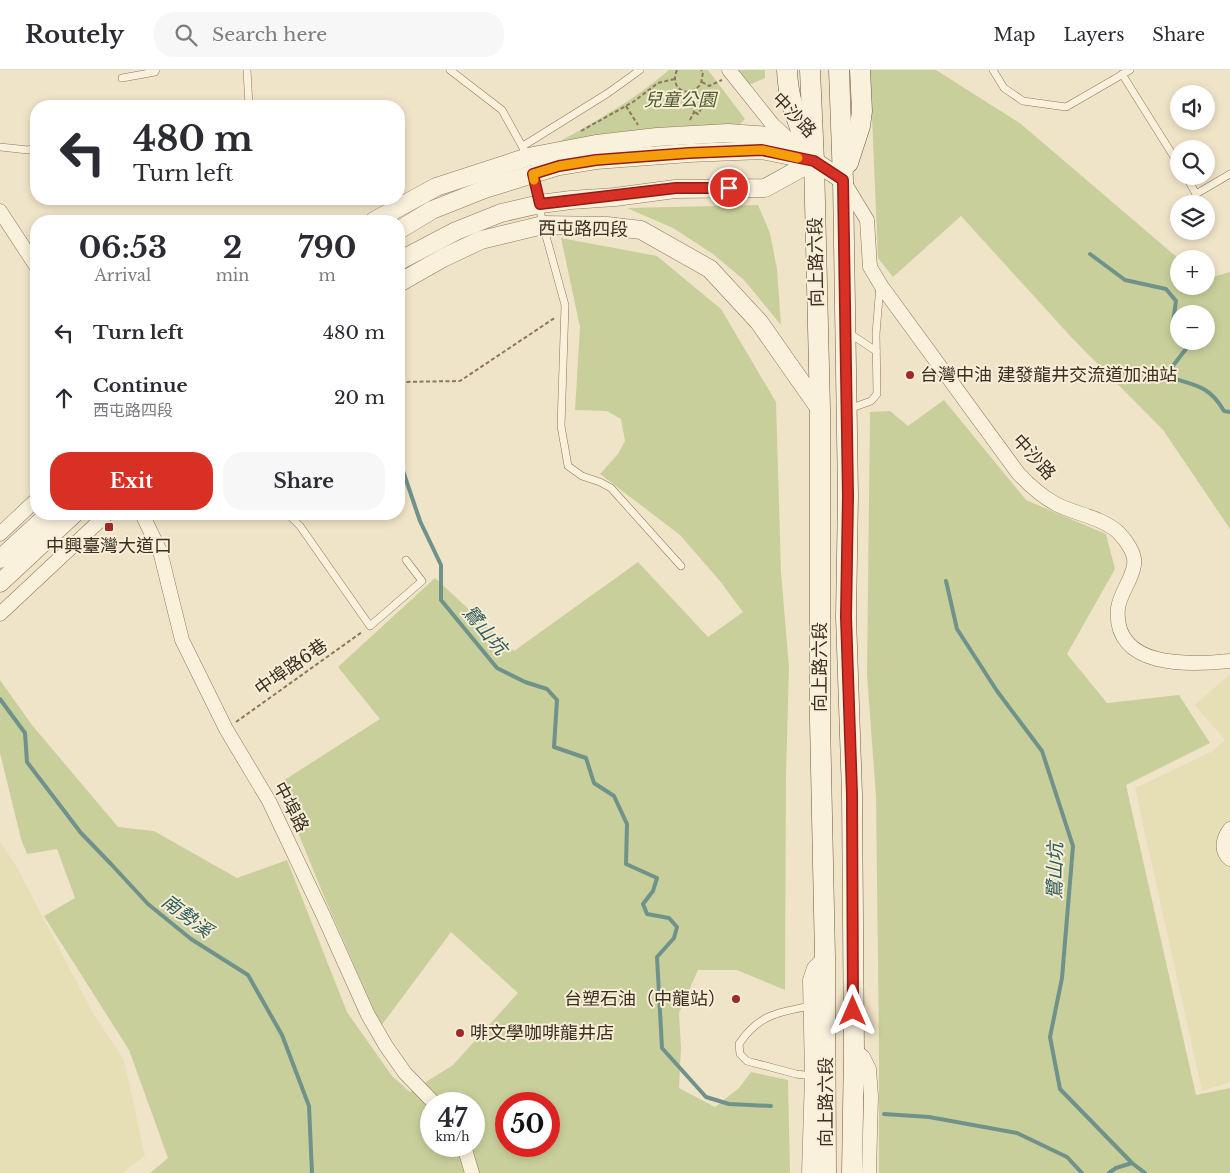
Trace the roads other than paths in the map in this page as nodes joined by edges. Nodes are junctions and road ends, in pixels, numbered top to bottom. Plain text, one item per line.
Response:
1 (156, 70) edge
2 (247, 70) edge
3 (450, 70) edge
4 (640, 70) edge
5 (787, 70) edge
6 (810, 70) edge
7 (840, 70) edge
8 (860, 70) edge
9 (993, 70) edge
10 (1130, 70) edge
11 (731, 72) edge
12 (1122, 74) junction
13 (122, 78) dead end
14 (249, 100) edge
15 (0, 147) edge
16 (30, 150) edge
17 (1170, 151) edge
18 (528, 159) junction
19 (814, 161) junction
20 (1230, 174) edge
21 (843, 180) junction
22 (1215, 183) edge
23 (1191, 185) edge
24 (1211, 185) edge
25 (405, 204) edge
26 (540, 204) junction
27 (403, 205) edge
28 (0, 211) edge
29 (385, 215) edge
30 (543, 225) junction
31 (405, 226) edge
32 (641, 230) junction
33 (30, 257) edge
34 (405, 258) edge
35 (405, 280) edge
36 (880, 284) junction
37 (845, 325) junction
38 (876, 351) junction
39 (820, 409) junction
40 (846, 410) junction
41 (30, 506) edge
42 (42, 520) edge
43 (68, 520) edge
44 (101, 520) edge
45 (145, 520) edge
46 (294, 520) edge
47 (0, 534) edge
48 (0, 559) edge
49 (406, 560) dead end
50 (681, 566) dead end
51 (0, 583) edge
52 (2, 611) edge
53 (1230, 661) edge
54 (1230, 829) edge
55 (1230, 859) edge
56 (825, 957) junction
57 (811, 1006) junction
58 (854, 1050) junction
59 (812, 1076) junction
60 (423, 1092) edge
61 (467, 1157) edge
62 (472, 1173) edge
63 (809, 1173) edge
64 (826, 1173) edge
65 (852, 1173) edge
66 (868, 1173) edge

1 - 13 lane
2 - 14 lane
3 - 18 lane
4 - 18 lane
5 - 19 main road, 向上路六段
6 - 19 main road, 向上路六段
7 - 21 main road, 向上路六段
8 - 21 main road, 向上路六段
9 - 12 lane
10 - 12 lane
11 - 19 street, 中沙路
12 - 17 lane
15 - 16 lane
18 - 19 street
18 - 25 street
18 - 26 lane
18 - 31 street
19 - 21 street
19 - 26 street, 西屯路四段
19 - 39 main road, 向上路六段
20 - 22 lane
21 - 36 street, 中沙路
21 - 37 main road, 向上路六段
23 - 24 lane
26 - 30 lane
26 - 32 street
26 - 34 street, 西屯路四段
27 - 29 street
28 - 33 street
30 - 32 street, 西屯路四段
30 - 35 street, 西屯路四段
30 - 50 lane
32 - 39 street, 西屯路四段
36 - 38 lane
36 - 53 street, 中沙路
37 - 38 lane
37 - 40 main road, 向上路六段
38 - 40 lane
39 - 56 main road, 向上路六段
40 - 58 main road, 向上路六段
41 - 47 street
42 - 48 street
43 - 51 street
44 - 52 street
45 - 60 street, 中埠路
46 - 49 lane
54 - 55 street
56 - 57 street
56 - 64 main road, 向上路六段
57 - 59 street
57 - 59 lane
58 - 65 main road, 向上路六段
58 - 66 street
59 - 63 street
61 - 62 street

